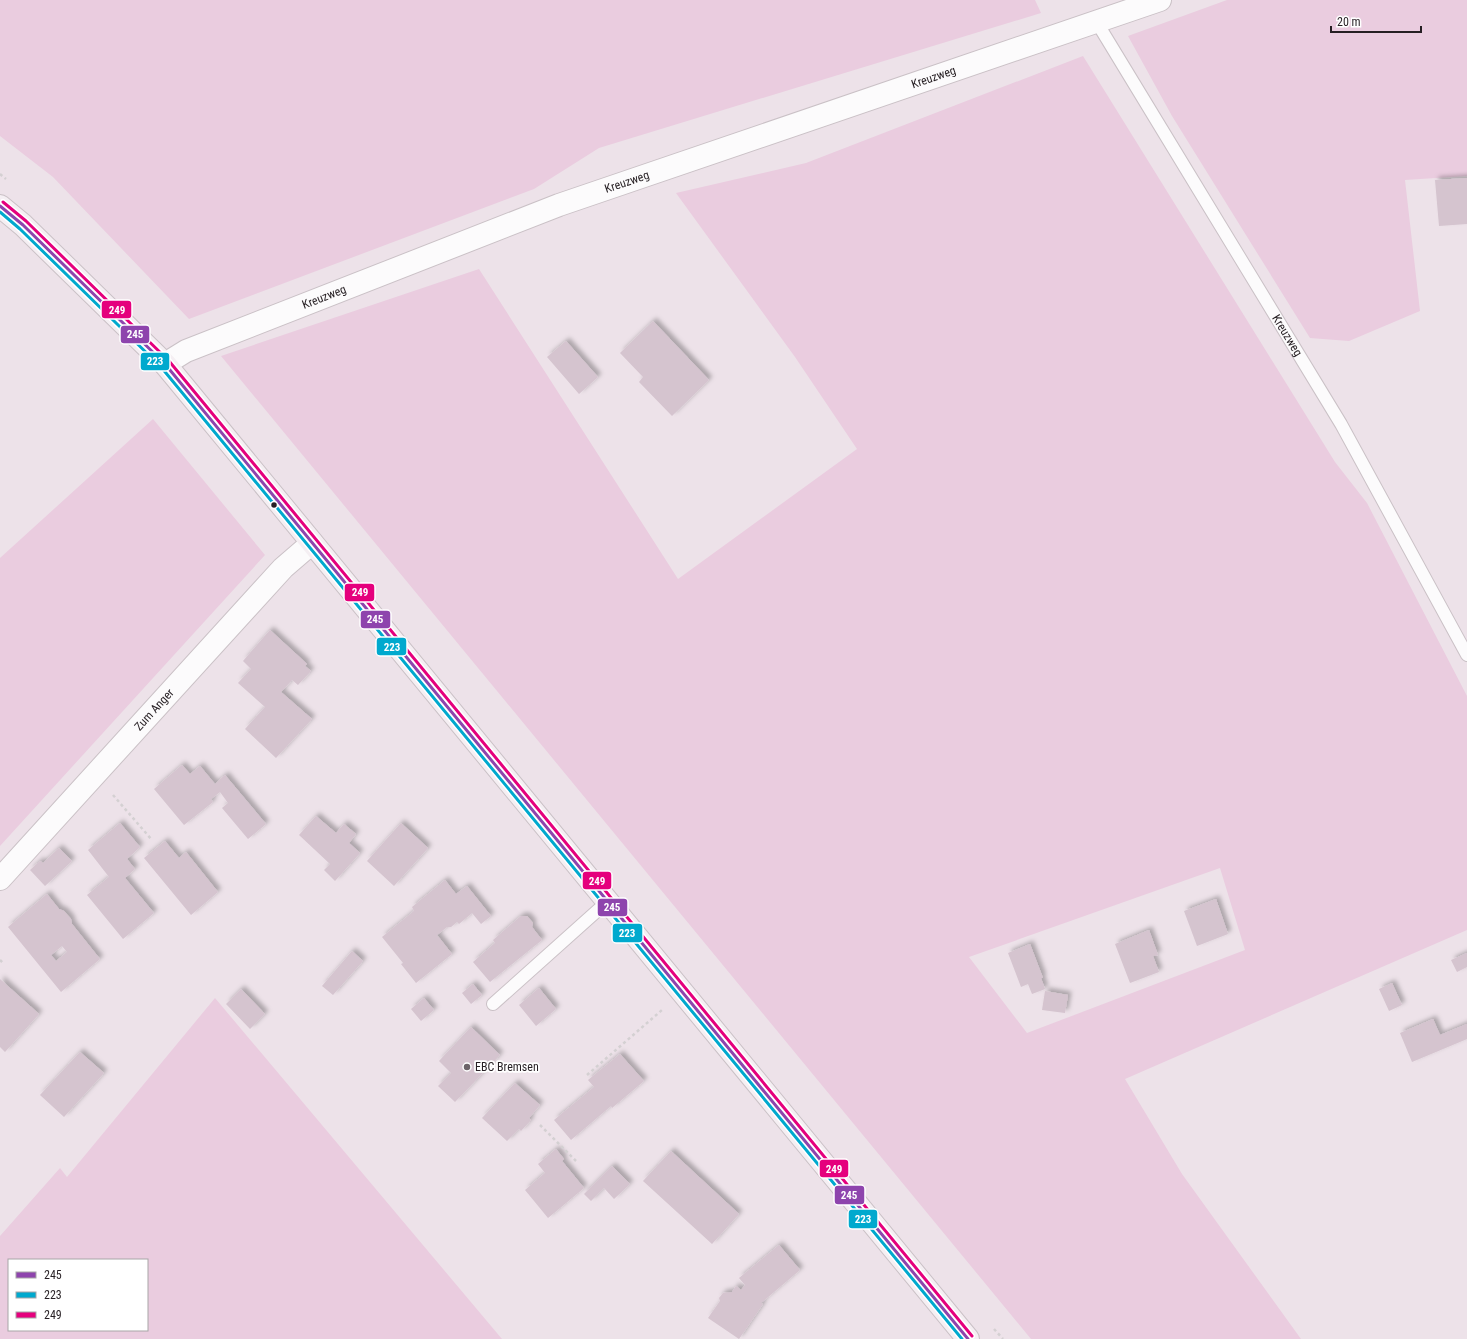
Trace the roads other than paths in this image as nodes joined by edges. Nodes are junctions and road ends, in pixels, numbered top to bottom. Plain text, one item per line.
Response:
1 (1160, 0) edge
2 (1096, 21) junction
3 (0, 206) edge
4 (165, 364) junction
5 (312, 544) junction
6 (1467, 655) edge
7 (0, 879) edge
8 (607, 902) junction
9 (493, 1004) dead end
10 (968, 1339) edge

1 - 2 street, Kreuzweg
2 - 4 street, Kreuzweg
2 - 6 lane, Kreuzweg
3 - 4 street
4 - 5 street
5 - 7 street, Zum Anger
5 - 8 street
8 - 9 lane
8 - 10 street

